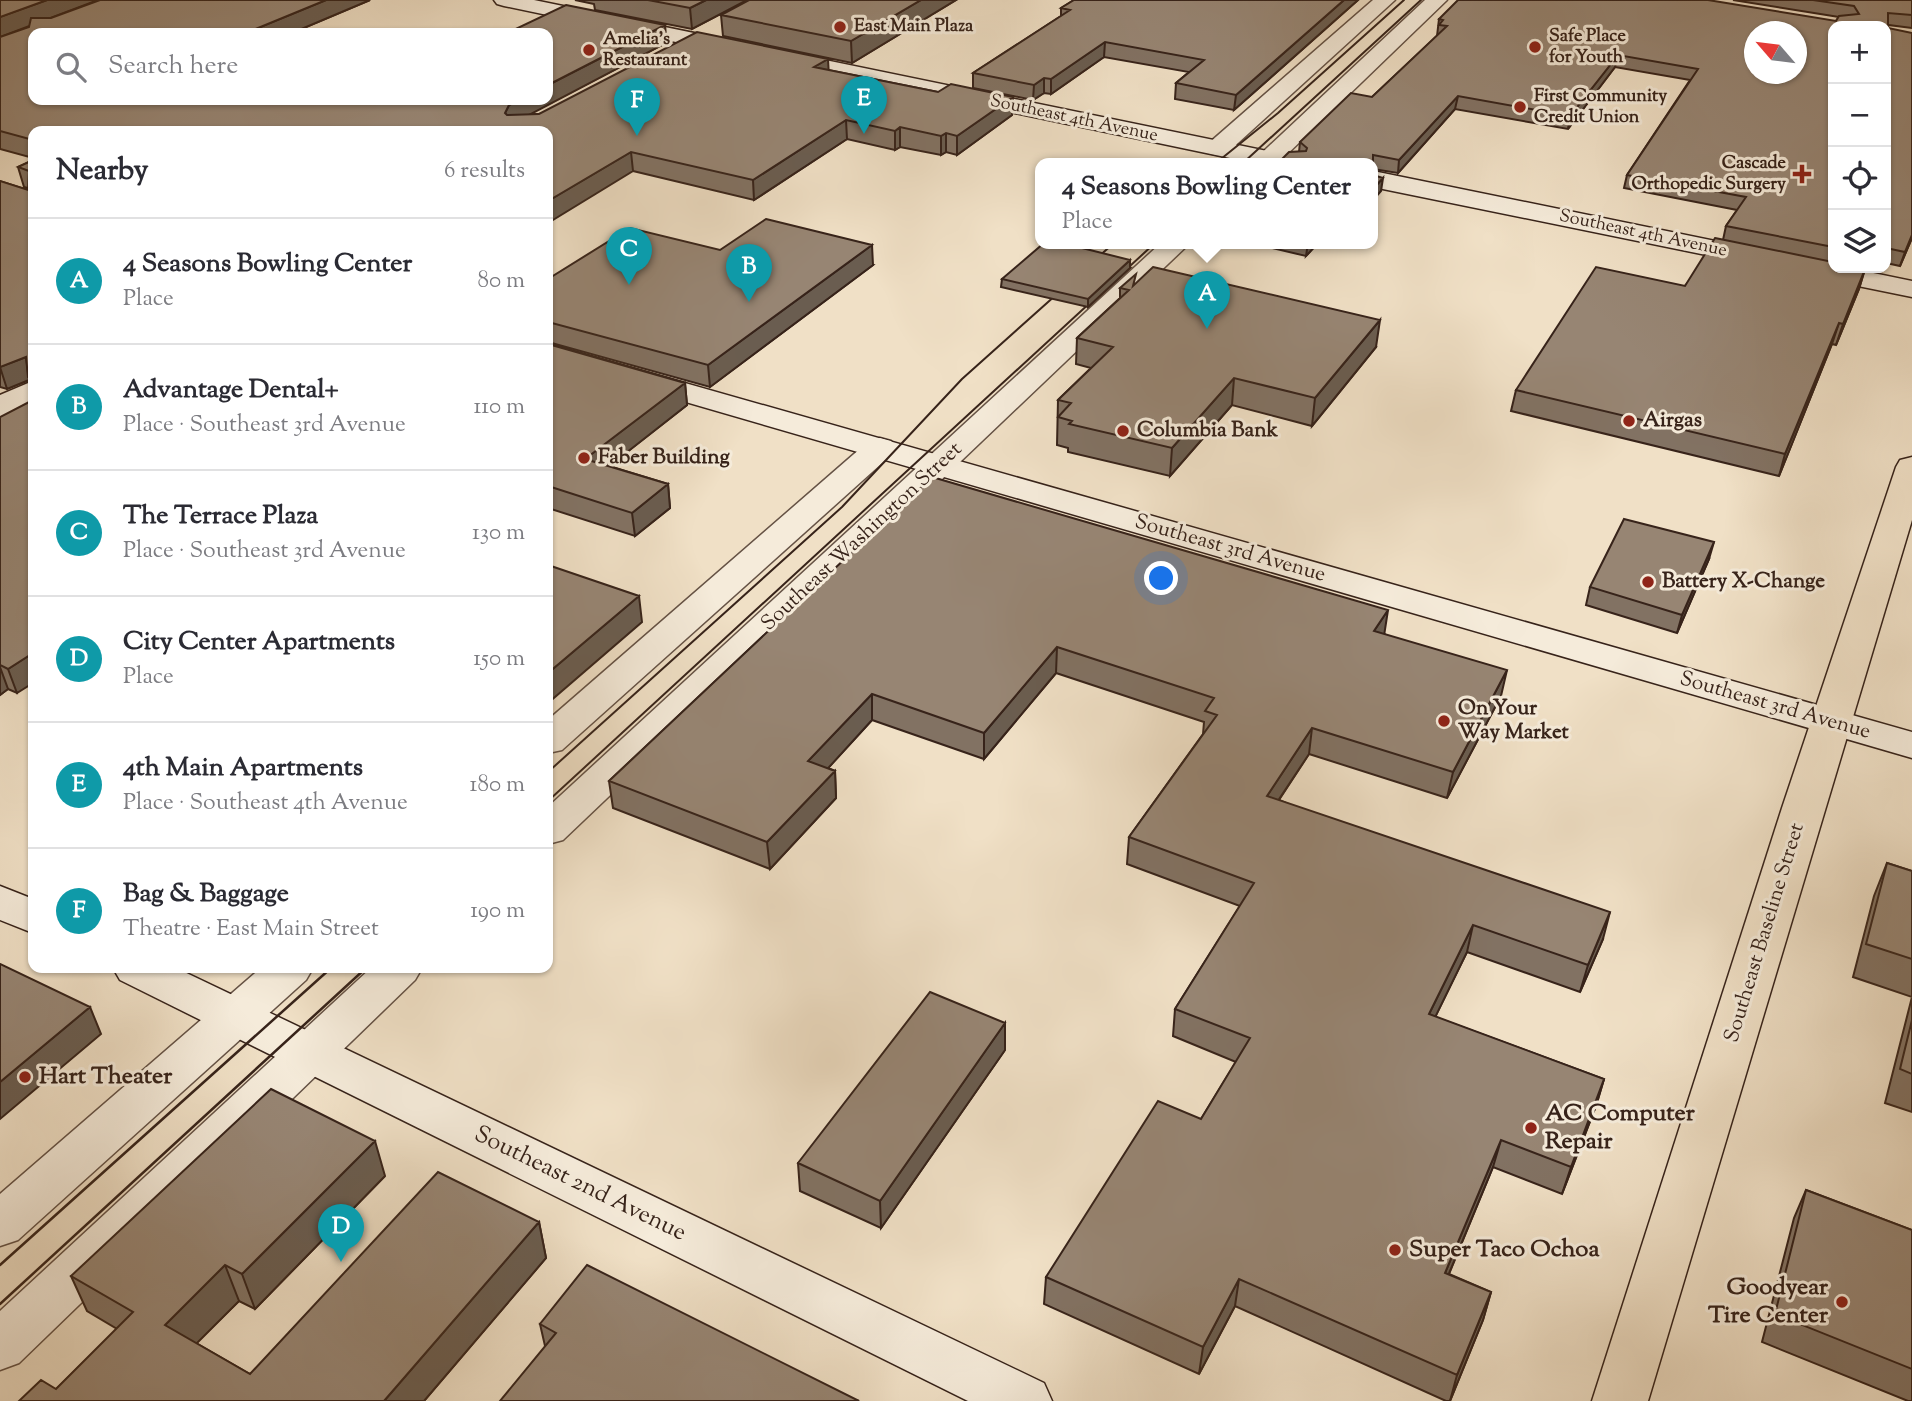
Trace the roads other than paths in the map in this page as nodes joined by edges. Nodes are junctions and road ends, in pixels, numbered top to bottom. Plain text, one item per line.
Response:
1 (504, 0) edge
2 (1385, 0) edge
3 (1437, 0) edge
4 (720, 26) dead end
5 (693, 41) junction
6 (666, 55) edge
7 (1218, 148) junction
8 (1261, 158) edge
9 (1277, 158) edge
10 (1378, 180) edge
11 (1171, 249) edge
12 (1912, 289) edge
13 (553, 354) edge
14 (28, 393) edge
15 (0, 408) edge
16 (880, 448) junction
17 (939, 465) junction
18 (1912, 467) edge
19 (1832, 722) junction
20 (553, 737) edge
21 (1912, 746) edge
22 (553, 825) edge
23 (0, 901) edge
24 (28, 915) edge
25 (146, 973) edge
26 (284, 973) edge
27 (394, 973) edge
28 (236, 1016) junction
29 (309, 1052) junction
30 (0, 1225) edge
31 (0, 1346) edge
32 (1024, 1401) edge
33 (1620, 1401) edge

1 - 5 street, Southeast 4th Avenue
2 - 7 street
3 - 9 street
4 - 5 street
5 - 6 street
5 - 7 street, Southeast 4th Avenue
7 - 8 street, Southeast 4th Avenue
10 - 12 street, Southeast 4th Avenue
11 - 17 street, Southeast Washington Street
13 - 16 street, Southeast 3rd Avenue
14 - 15 street
16 - 17 street, Southeast 3rd Avenue
16 - 20 street
17 - 19 street, Southeast 3rd Avenue
17 - 22 street, Southeast Washington Street
18 - 19 highway, Southeast Baseline Street
19 - 21 street, Southeast 3rd Avenue
19 - 33 highway, Southeast Baseline Street
23 - 24 street
25 - 28 street, Southeast 2nd Avenue
26 - 28 street
27 - 29 street
28 - 29 street, Southeast 2nd Avenue
28 - 30 street
29 - 31 street
29 - 32 street, Southeast 2nd Avenue

